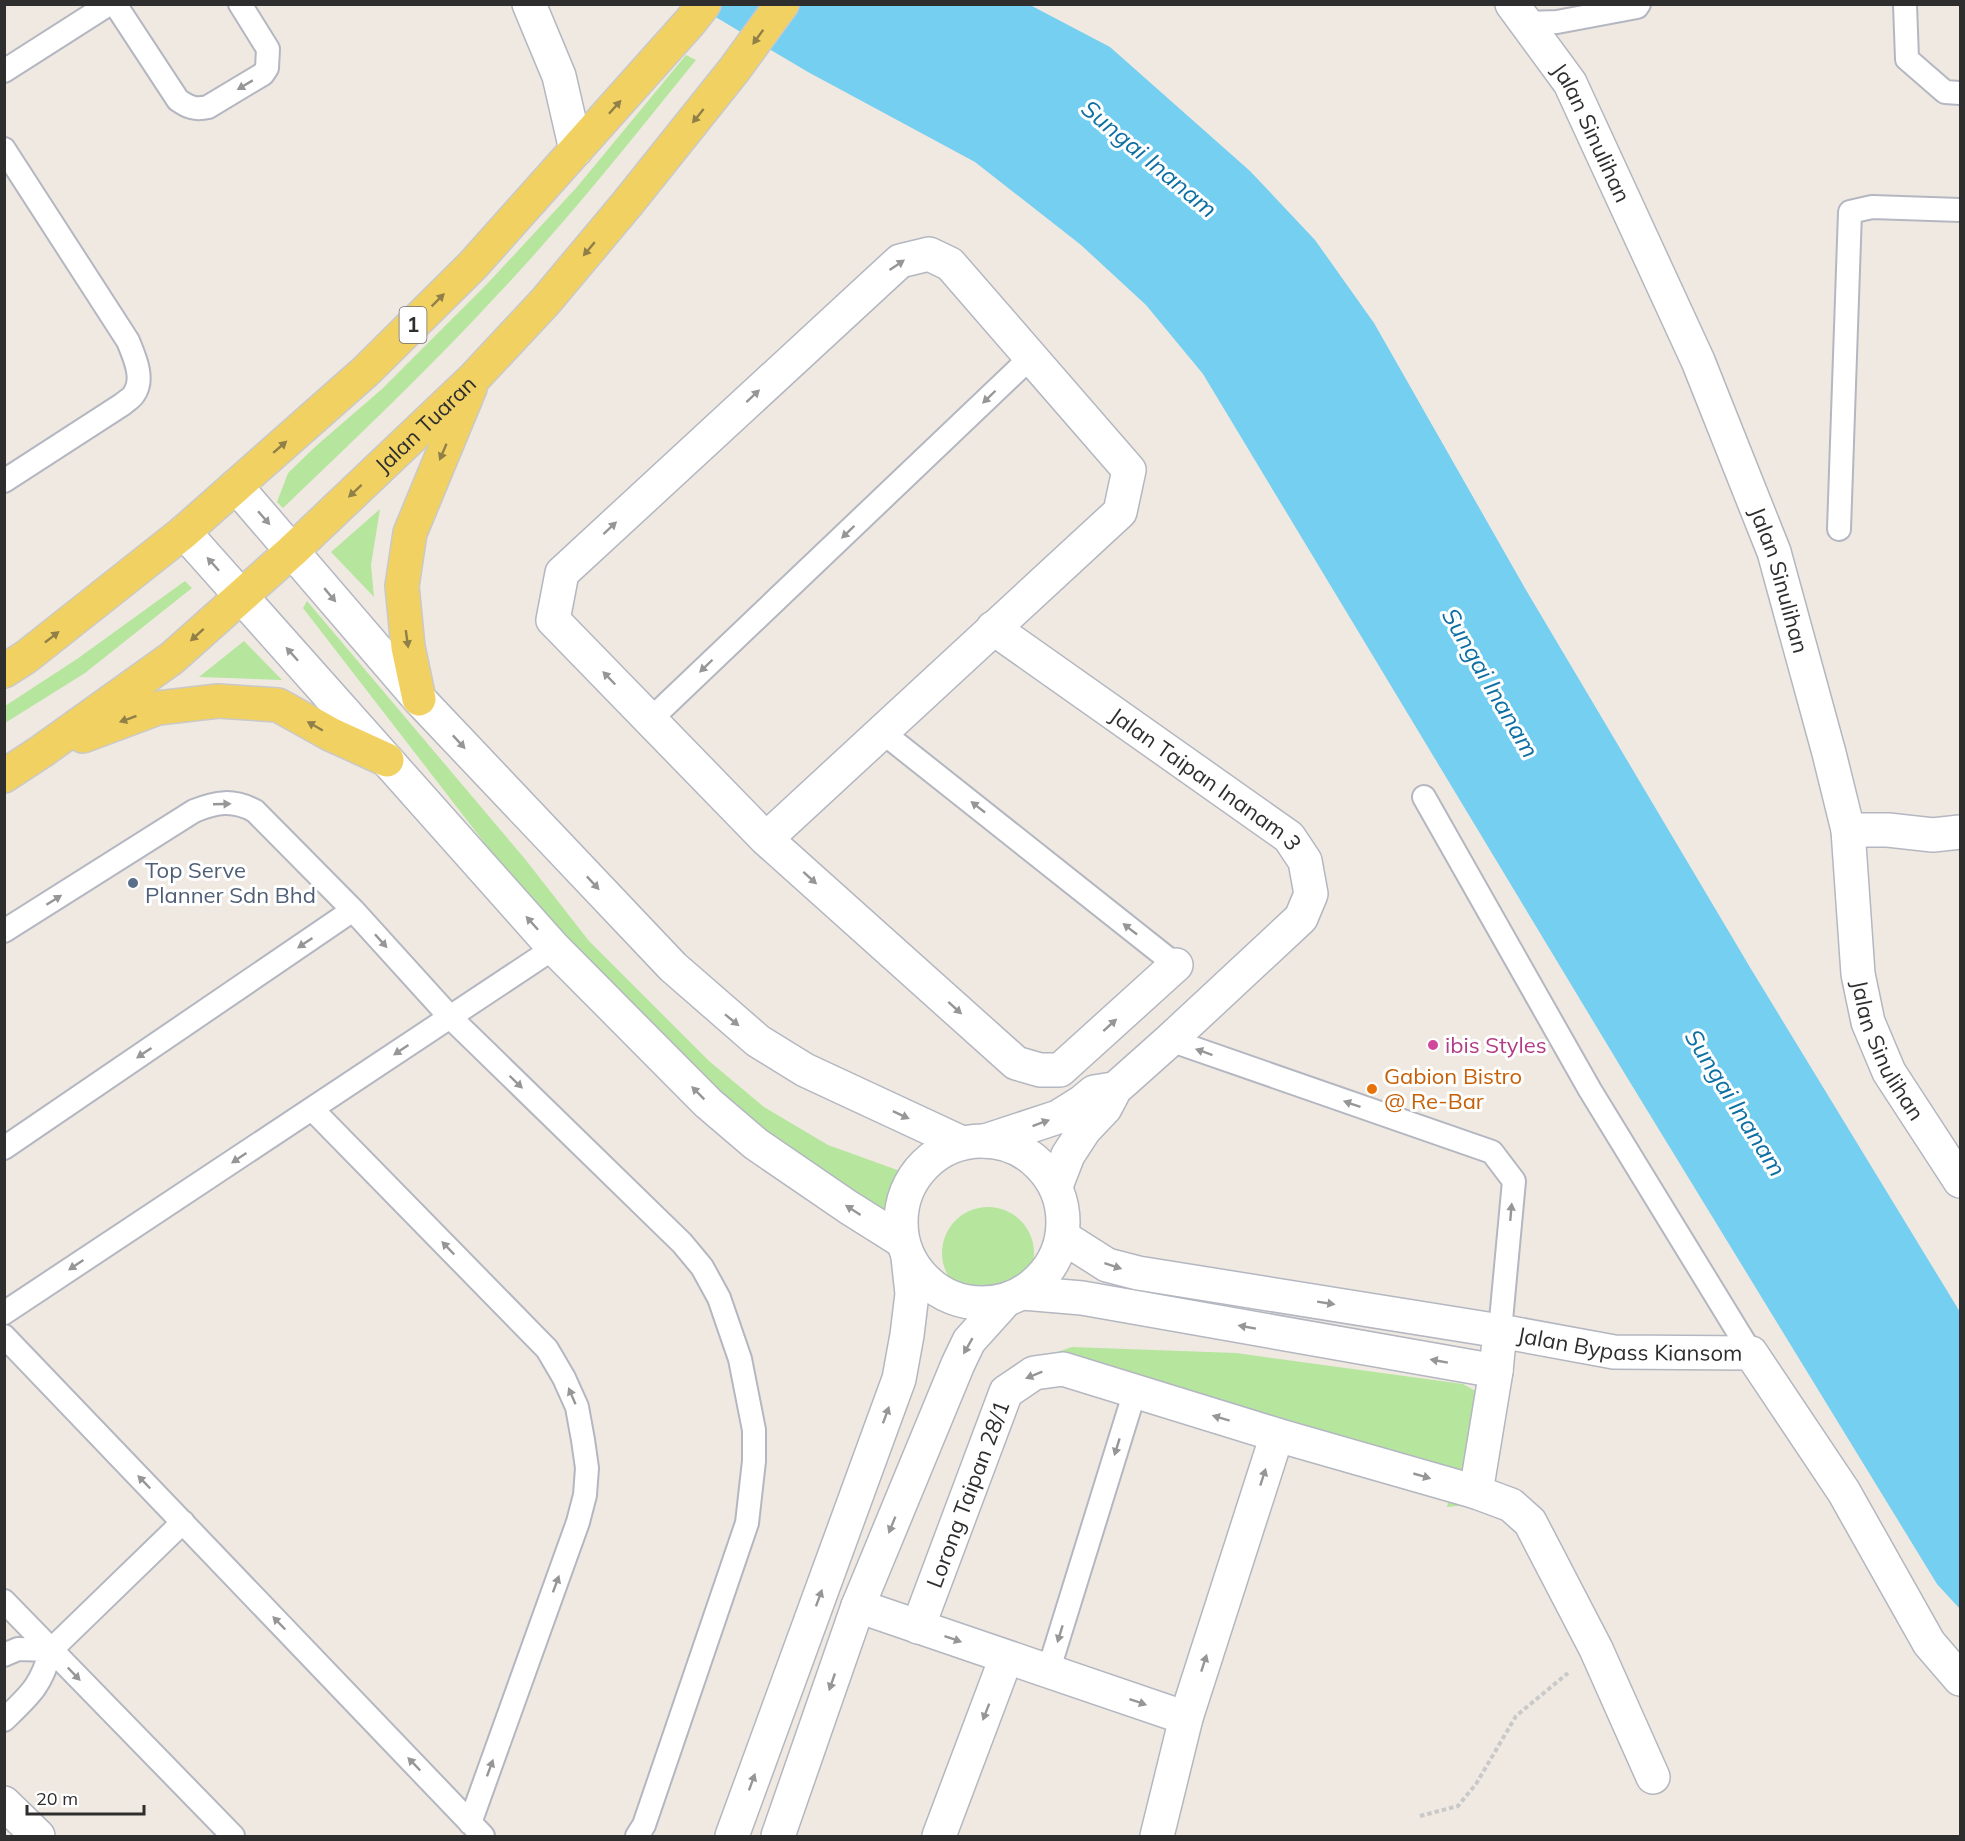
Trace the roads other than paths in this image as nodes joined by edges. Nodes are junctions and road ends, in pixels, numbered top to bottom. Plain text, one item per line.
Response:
1 (109, 4) edge
2 (115, 4) edge
3 (240, 4) edge
4 (529, 4) edge
5 (782, 4) edge
6 (1639, 4) edge
7 (1905, 4) edge
8 (697, 13) edge
9 (1519, 14) edge
10 (4, 71) edge
11 (1960, 93) edge
12 (4, 149) edge
13 (576, 150) junction
14 (1960, 210) edge
15 (1031, 357) junction
16 (474, 378) junction
17 (4, 481) edge
18 (236, 486) junction
19 (1839, 529) dead end
20 (184, 532) junction
21 (292, 550) junction
22 (241, 597) junction
23 (993, 628) junction
24 (4, 671) edge
25 (419, 699) junction
26 (650, 720) junction
27 (881, 731) junction
28 (42, 751) junction
29 (387, 760) junction
30 (4, 776) edge
31 (1424, 796) dead end
32 (1848, 830) junction
33 (1960, 832) edge
34 (766, 839) junction
35 (353, 910) junction
36 (4, 931) edge
37 (554, 948) junction
38 (1176, 965) joint
39 (450, 1017) junction
40 (1170, 1040) junction
41 (1115, 1089) junction
42 (312, 1109) junction
43 (973, 1142) junction
44 (4, 1148) edge
45 (1958, 1171) edge
46 (1056, 1186) junction
47 (1063, 1237) junction
48 (905, 1249) junction
49 (1014, 1297) junction
50 (4, 1314) edge
51 (1500, 1331) junction
52 (4, 1336) edge
53 (1751, 1353) junction
54 (1496, 1371) junction
55 (1135, 1391) junction
56 (1277, 1435) junction
57 (1476, 1492) junction
58 (183, 1522) junction
59 (4, 1601) edge
60 (858, 1606) junction
61 (918, 1627) junction
62 (51, 1650) junction
63 (4, 1655) edge
64 (1006, 1658) junction
65 (1048, 1672) junction
66 (1960, 1679) edge
67 (1186, 1718) junction
68 (4, 1720) edge
69 (1653, 1777) dead end
70 (4, 1803) edge
71 (477, 1830) edge
72 (38, 1836) edge
73 (233, 1836) edge
74 (637, 1836) edge
75 (732, 1836) edge
76 (778, 1836) edge
77 (939, 1836) edge
78 (1157, 1836) edge

1 - 10 lane
3 -> 2 lane
4 - 13 street
5 -> 16 main road, Jalan Tuaran
6 - 9 lane
7 - 11 lane
13 -> 8 main road, 1
9 - 32 street, Jalan Sinulihan
12 - 17 lane
18 -> 13 main road, 1
14 - 19 lane
15 - 23 street
15 -> 26 lane
26 -> 15 street
16 -> 21 main road, Jalan Tuaran
16 -> 25 main road
18 - 20 main road, 1
18 -> 21 street
22 -> 20 street
24 -> 20 main road, 1
21 - 22 main road, Jalan Tuaran
21 -> 25 street
22 -> 28 main road, Jalan Tuaran
29 -> 22 street
23 - 27 street
23 - 40 street, Jalan Taipan Inanam 3
25 -> 43 street
26 - 34 street
27 - 34 street
38 -> 27 lane
29 -> 28 main road
28 - 30 main road, Jalan Tuaran
37 -> 29 street
31 - 53 lane
32 - 33 street
32 - 45 street, Jalan Sinulihan
34 -> 38 street
36 -> 35 lane
35 -> 39 lane
35 -> 44 lane
37 - 39 lane
48 -> 37 street
39 -> 42 lane
39 -> 74 lane
40 - 41 street, Jalan Taipan Inanam 3
51 -> 40 lane
43 -> 41 street, Jalan Taipan Inanam 3
41 - 46 street, Jalan Taipan Inanam 3
42 -> 50 lane
71 -> 42 lane
43 - 46 street
43 - 48 street
46 - 47 street
47 - 49 street
47 -> 51 street, Jalan Bypass Kiansom
48 - 49 street
75 -> 48 street
54 -> 49 street
49 -> 60 street
51 - 53 street, Jalan Bypass Kiansom
51 - 54 street
58 -> 52 lane
53 - 66 street, Jalan Bypass Kiansom
54 - 57 street
56 -> 55 street, Lorong Taipan 28/1
55 -> 61 street, Lorong Taipan 28/1
55 -> 65 lane
56 -> 57 street, Lorong Taipan 28/1
67 -> 56 street
57 - 69 street, Lorong Taipan 28/1
58 - 62 lane
71 -> 58 lane
59 - 62 lane
60 - 61 street
60 -> 76 street
61 -> 64 street
62 - 63 lane
62 - 68 lane
62 -> 73 lane
64 - 65 street
64 -> 77 street
65 -> 67 street
67 - 78 street
70 - 72 street

